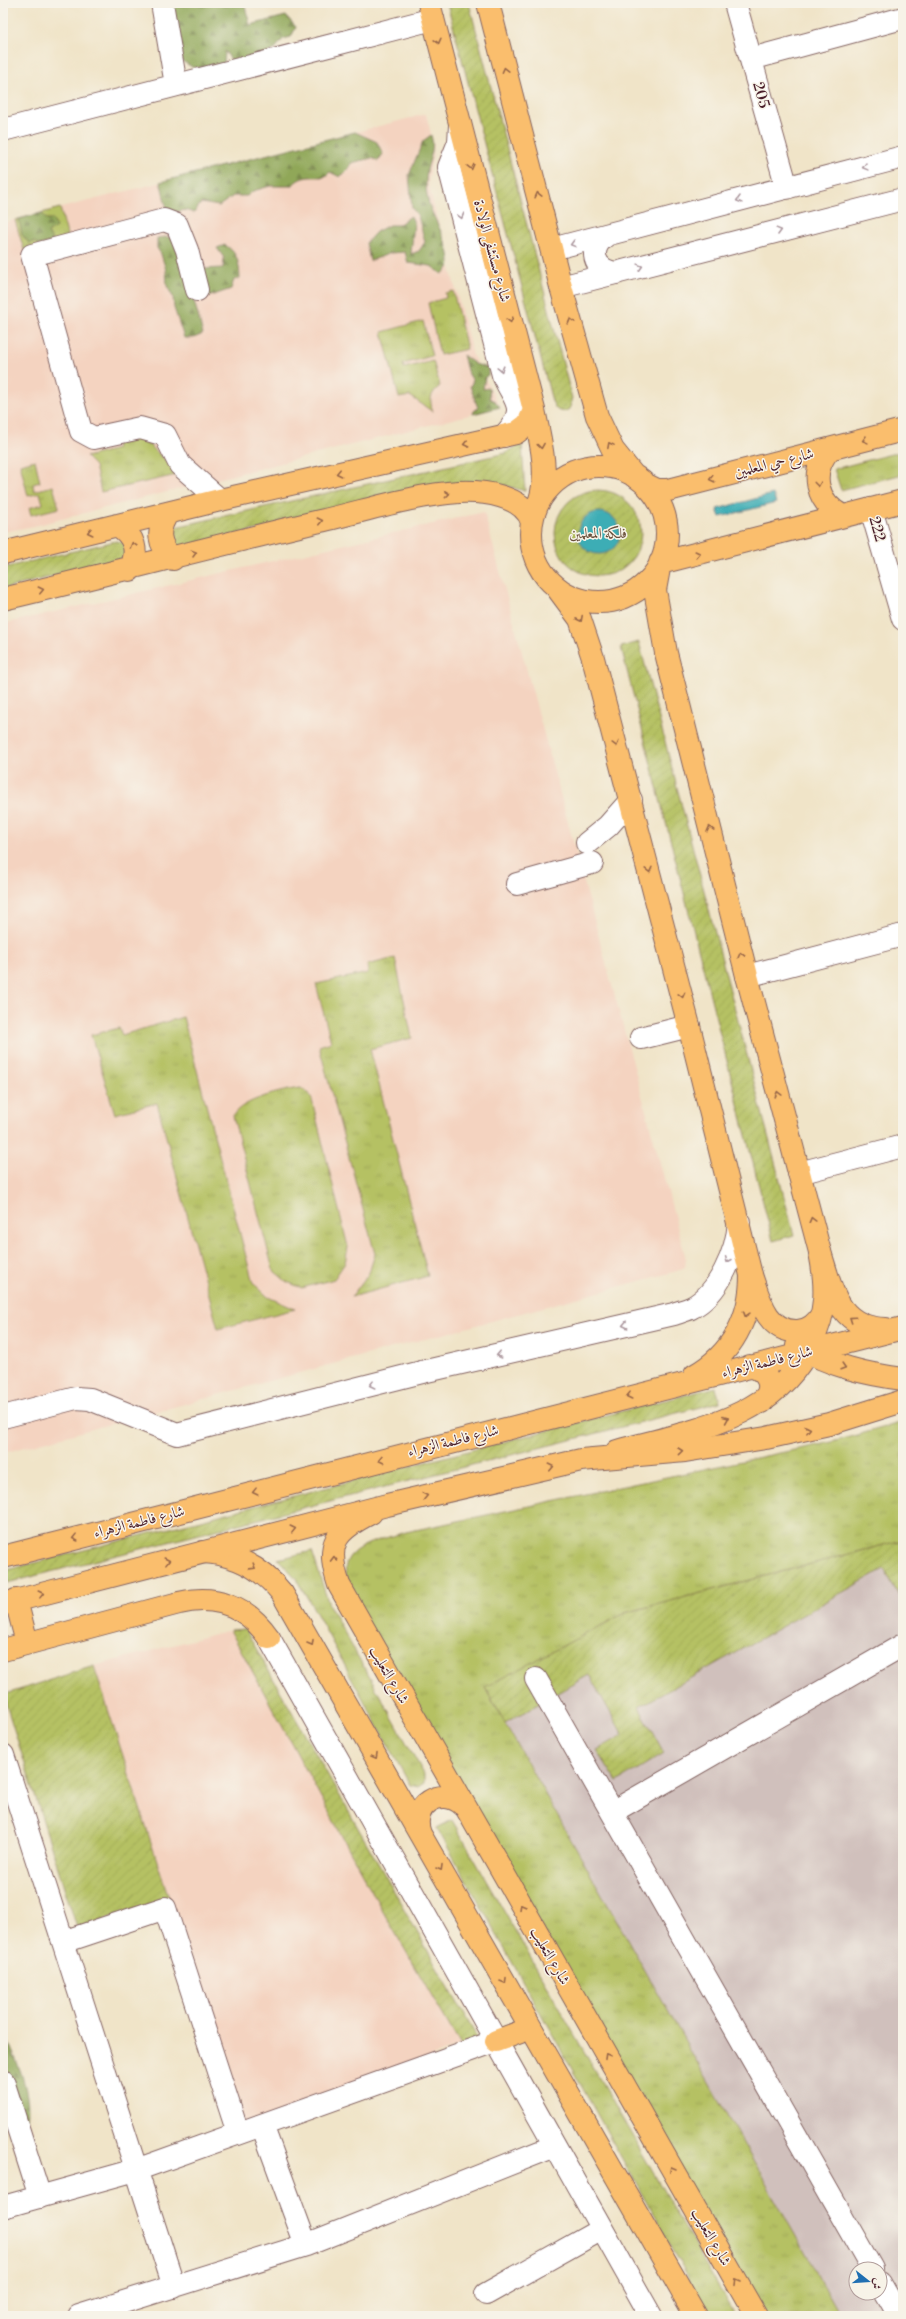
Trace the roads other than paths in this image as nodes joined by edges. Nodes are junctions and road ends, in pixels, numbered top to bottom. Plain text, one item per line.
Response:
1 (162, 3) edge
2 (488, 3) edge
3 (735, 3) edge
4 (431, 11) edge
5 (903, 18) edge
6 (751, 59) junction
7 (176, 86) junction
8 (460, 125) junction
9 (3, 130) edge
10 (903, 157) edge
11 (787, 188) junction
12 (903, 199) edge
13 (607, 235) junction
14 (552, 249) junction
15 (617, 273) junction
16 (561, 287) junction
17 (197, 290) dead end
18 (534, 410) junction
19 (903, 430) edge
20 (504, 436) junction
21 (830, 449) junction
22 (639, 480) junction
23 (220, 500) junction
24 (540, 500) junction
25 (903, 500) edge
26 (871, 509) junction
27 (168, 513) junction
28 (844, 516) junction
29 (532, 522) junction
30 (117, 525) junction
31 (3, 553) edge
32 (174, 558) junction
33 (660, 563) junction
34 (130, 570) junction
35 (557, 588) junction
36 (3, 600) edge
37 (903, 619) edge
38 (631, 800) junction
39 (516, 884) dead end
40 (903, 935) edge
41 (747, 976) junction
42 (689, 1026) junction
43 (641, 1038) dead end
44 (903, 1146) edge
45 (799, 1173) junction
46 (739, 1222) junction
47 (820, 1252) junction
48 (751, 1275) junction
49 (823, 1313) junction
50 (768, 1315) junction
51 (903, 1327) edge
52 (807, 1352) junction
53 (750, 1366) junction
54 (903, 1379) edge
55 (666, 1387) junction
56 (903, 1401) edge
57 (762, 1402) junction
58 (3, 1417) edge
59 (581, 1460) junction
60 (387, 1505) junction
61 (203, 1552) junction
62 (4, 1556) edge
63 (10, 1602) edge
64 (269, 1638) joint
65 (27, 1643) junction
66 (903, 1645) edge
67 (3, 1650) edge
68 (536, 1680) dead end
69 (3, 1755) edge
70 (437, 1760) junction
71 (392, 1785) junction
72 (8, 1786) edge
73 (464, 1805) junction
74 (612, 1812) junction
75 (420, 1834) junction
76 (63, 1942) junction
77 (531, 2028) junction
78 (496, 2041) junction
79 (4, 2090) edge
80 (262, 2125) junction
81 (238, 2133) junction
82 (555, 2146) junction
83 (136, 2170) junction
84 (40, 2196) junction
85 (3, 2207) edge
86 (602, 2229) junction
87 (306, 2245) junction
88 (867, 2261) edge
89 (174, 2287) junction
90 (486, 2294) dead end
91 (888, 2297) edge
92 (87, 2315) edge
93 (651, 2316) edge
94 (696, 2316) edge
95 (756, 2316) edge
96 (899, 2316) edge

1 - 7 street
14 -> 2 main road
3 - 6 street, 205
4 - 7 street
4 -> 8 main road, شارع مستشفى الولادة
5 - 6 street
6 - 11 street, 205
7 - 9 street
8 -> 18 main road, شارع مستشفى الولادة
8 -> 20 street
10 -> 11 street
11 -> 13 street
15 -> 12 street
13 -> 14 street
13 - 15 street
14 - 16 main road
15 - 16 street
22 -> 16 main road
17 - 23 street
18 - 20 main road
18 -> 24 main road, شارع مستشفى الولادة
19 -> 21 main road, شارع حي المعلمين
20 -> 23 main road
21 -> 22 main road, شارع حي المعلمين
21 -> 28 main road
22 - 24 main road
22 - 33 main road
23 - 27 main road
24 - 29 main road
25 - 26 main road
26 - 28 main road
26 - 37 street, 222
27 - 30 main road
27 - 32 main road
33 -> 28 main road
32 -> 29 main road
29 - 35 main road
30 -> 31 main road
34 -> 30 main road
32 - 34 main road
33 - 35 main road
41 -> 33 main road
36 -> 34 main road
35 -> 38 main road
38 - 39 street
38 -> 42 main road
40 - 41 street
45 -> 41 main road
42 - 43 street
42 - 46 main road
44 - 45 street
47 -> 45 main road
46 - 48 main road
46 -> 58 street
47 - 49 main road
51 -> 47 main road
48 - 50 main road
48 -> 55 main road
49 - 50 main road
49 - 52 main road
50 - 52 main road
51 - 52 main road, شارع فاطمة الزهراء
52 - 53 main road, شارع فاطمة الزهراء
52 -> 54 main road
52 - 57 main road
53 - 55 main road, شارع فاطمة الزهراء
53 - 57 main road
55 -> 62 main road, شارع فاطمة الزهراء
59 -> 56 main road
59 -> 57 main road
60 -> 59 main road
61 -> 60 main road
70 -> 60 main road, شارع التعليب
63 -> 61 main road
61 -> 71 main road
63 - 65 main road
64 - 65 main road
64 - 78 street
65 - 67 main road
66 - 74 street
68 - 74 street
69 - 72 street
70 - 71 main road
70 - 73 main road, شارع التعليب
71 - 75 main road
72 - 76 street
73 - 75 main road
95 -> 73 main road, شارع التعليب
74 - 88 street
75 -> 77 main road
76 - 81 street
76 - 83 street
77 - 78 main road
77 - 94 main road
78 - 80 street
78 - 82 street
79 - 84 street
80 - 81 street
80 - 87 street
81 - 83 street
82 - 86 street
82 - 87 street
83 - 84 street
83 - 89 street
84 - 85 street
86 - 90 street
86 - 93 street
87 - 89 street
89 - 92 street
91 - 96 street

